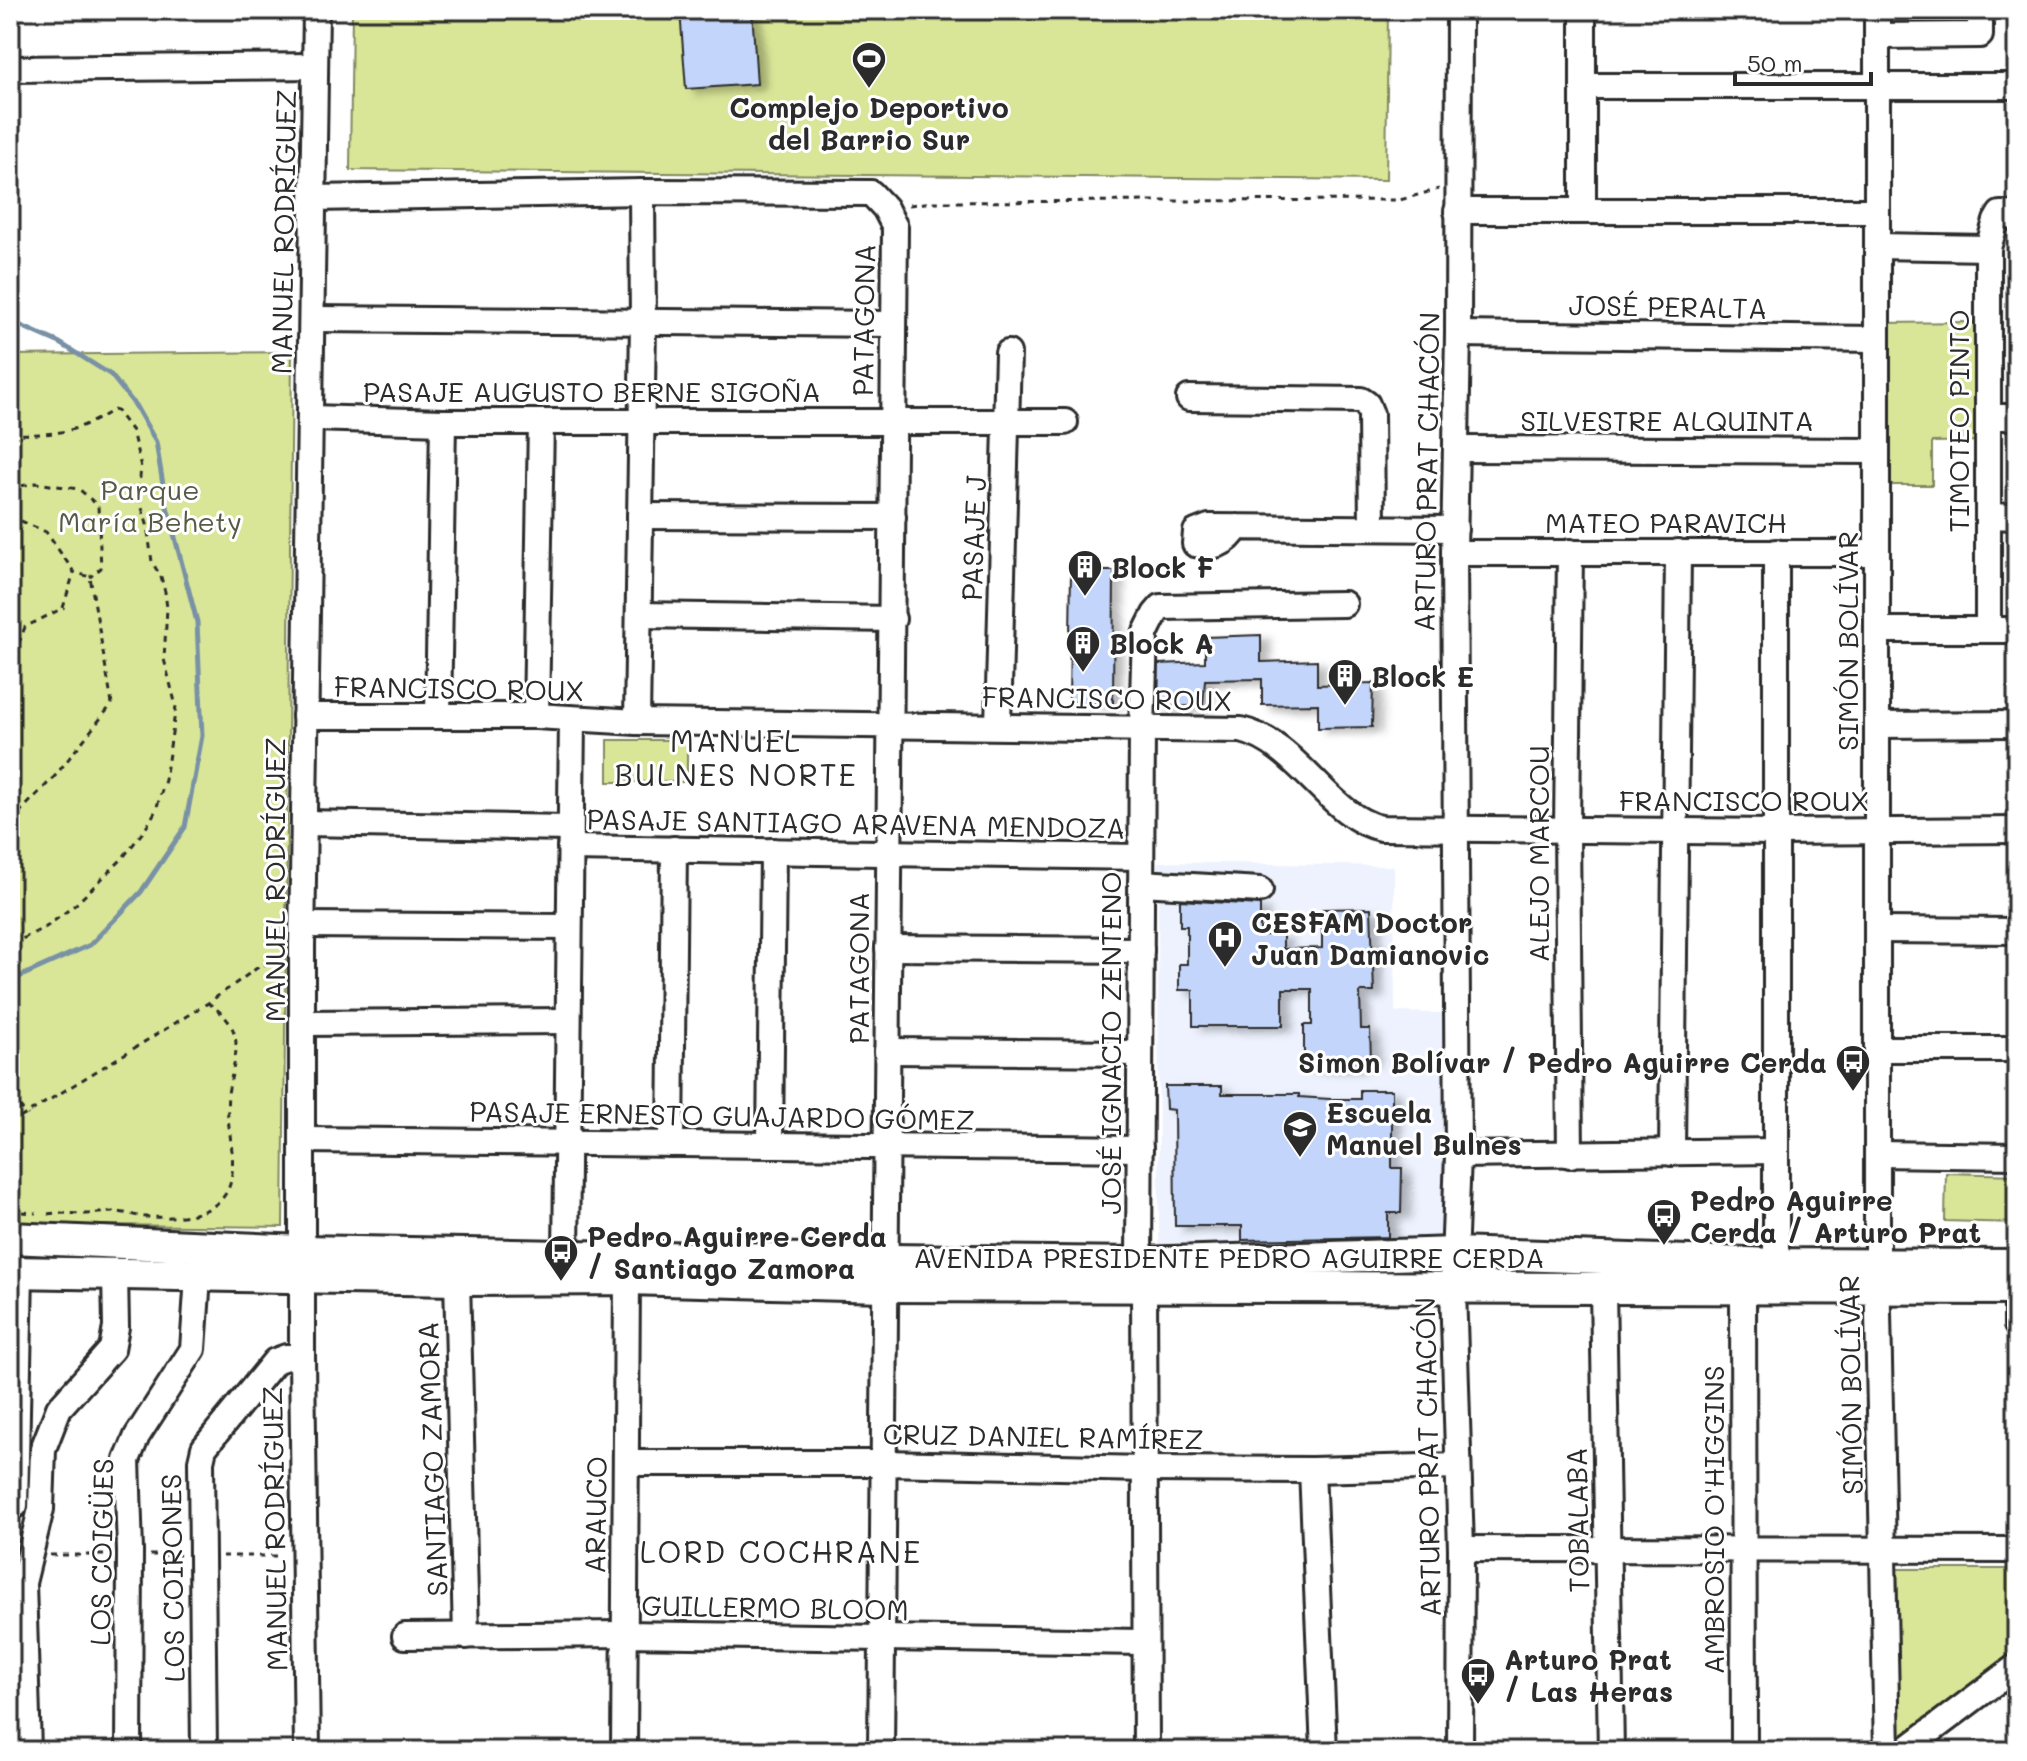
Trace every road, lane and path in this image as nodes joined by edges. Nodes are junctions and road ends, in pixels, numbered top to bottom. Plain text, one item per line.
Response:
1 (316, 10) edge
2 (1459, 10) edge
3 (1583, 10) edge
4 (1877, 10) edge
5 (1980, 10) edge
6 (1877, 36) junction
7 (315, 66) junction
8 (10, 69) edge
9 (1583, 86) junction
10 (2017, 86) edge
11 (1877, 87) junction
12 (1458, 184) junction
13 (642, 192) junction
14 (315, 198) junction
15 (878, 200) junction
16 (1457, 211) junction
17 (1583, 211) junction
18 (1877, 211) junction
19 (2008, 217) edge
20 (1877, 246) junction
21 (1988, 248) junction
22 (313, 319) junction
23 (643, 322) junction
24 (893, 324) junction
25 (1458, 334) junction
26 (1877, 339) junction
27 (1008, 353) dead end
28 (1189, 398) dead end
29 (1989, 417) junction
30 (2017, 417) edge
31 (311, 418) junction
32 (443, 422) junction
33 (541, 422) junction
34 (892, 422) junction
35 (1007, 422) junction
36 (1065, 422) dead end
37 (642, 423) junction
38 (10, 434) edge
39 (1457, 449) junction
40 (1877, 451) junction
41 (10, 488) edge
42 (10, 516) edge
43 (640, 516) junction
44 (1989, 516) junction
45 (893, 517) junction
46 (2017, 517) edge
47 (1237, 527) dead end
48 (1372, 528) junction
49 (1454, 541) junction
50 (1570, 552) junction
51 (1678, 552) junction
52 (1776, 552) junction
53 (1877, 553) junction
54 (74, 572) junction
55 (90, 577) junction
56 (1344, 604) dead end
57 (639, 615) junction
58 (893, 619) junction
59 (1877, 630) junction
60 (1988, 630) junction
61 (2017, 630) edge
62 (10, 666) edge
63 (305, 716) junction
64 (438, 716) junction
65 (536, 716) junction
66 (572, 719) junction
67 (637, 722) junction
68 (2017, 724) edge
69 (890, 725) junction
70 (998, 725) junction
71 (1877, 725) junction
72 (1142, 728) junction
73 (10, 822) edge
74 (304, 823) junction
75 (1455, 828) junction
76 (1567, 829) junction
77 (1877, 830) junction
78 (2017, 830) edge
79 (1675, 831) junction
80 (1775, 832) junction
81 (569, 838) junction
82 (674, 849) junction
83 (773, 851) junction
84 (888, 853) junction
85 (1141, 857) junction
86 (1141, 883) junction
87 (1260, 890) dead end
88 (569, 927) junction
89 (1877, 930) junction
90 (2017, 931) edge
91 (302, 935) junction
92 (10, 945) edge
93 (888, 948) junction
94 (1141, 950) junction
95 (208, 1003) junction
96 (568, 1021) junction
97 (304, 1023) junction
98 (1877, 1049) junction
99 (2017, 1049) edge
100 (887, 1051) junction
101 (1140, 1053) junction
102 (10, 1098) edge
103 (28, 1115) junction
104 (10, 1124) edge
105 (303, 1140) junction
106 (567, 1143) junction
107 (671, 1144) junction
108 (770, 1145) junction
109 (885, 1146) junction
110 (1140, 1149) junction
111 (1776, 1151) junction
112 (1672, 1153) junction
113 (1877, 1154) junction
114 (1458, 1155) junction
115 (1570, 1155) junction
116 (2017, 1156) edge
117 (10, 1211) edge
118 (10, 1238) edge
119 (1455, 1253) junction
120 (566, 1256) junction
121 (302, 1264) junction
122 (1776, 1264) junction
123 (2017, 1265) edge
124 (15, 1272) edge
125 (884, 1272) junction
126 (115, 1274) junction
127 (1142, 1275) junction
128 (198, 1277) junction
129 (1878, 1277) junction
130 (627, 1279) junction
131 (457, 1280) junction
132 (1453, 1288) junction
133 (1603, 1289) junction
134 (1743, 1289) junction
135 (2017, 1289) edge
136 (2017, 1325) edge
137 (302, 1357) junction
138 (626, 1463) junction
139 (885, 1463) junction
140 (1458, 1466) junction
141 (1144, 1469) junction
142 (1312, 1470) junction
143 (15, 1505) dead end
144 (1461, 1549) junction
145 (1607, 1549) junction
146 (1743, 1550) junction
147 (1884, 1550) junction
148 (2017, 1550) edge
149 (30, 1555) junction
150 (130, 1555) junction
151 (203, 1555) junction
152 (306, 1557) junction
153 (624, 1634) junction
154 (405, 1636) dead end
155 (466, 1636) junction
156 (882, 1639) junction
157 (1144, 1642) junction
158 (2017, 1666) edge
159 (28, 1751) edge
160 (129, 1751) edge
161 (204, 1751) edge
162 (307, 1751) edge
163 (624, 1751) edge
164 (881, 1751) edge
165 (1146, 1751) edge
166 (1324, 1751) edge
167 (1460, 1751) edge
168 (1611, 1751) edge
169 (1744, 1751) edge
170 (1887, 1751) edge
171 (1904, 1751) edge

1 - 7 street, MANUEL RODRÍGUEZ
2 - 12 street, ARTURO PRAT CHACÓN
3 - 9 street
4 - 6 street, SIMÓN BOLÍVAR
5 - 6 street
6 - 11 street, SIMÓN BOLÍVAR
7 - 8 street
7 - 14 street, MANUEL RODRÍGUEZ
9 - 11 street
9 - 17 street
10 - 11 street
11 - 18 street, SIMÓN BOLÍVAR
12 - 15 path
12 - 16 street, ARTURO PRAT CHACÓN
13 - 14 street
13 - 15 street
13 - 23 street
14 - 22 street, MANUEL RODRÍGUEZ
15 - 24 street, PATAGONA
16 - 17 street
16 - 25 street, ARTURO PRAT CHACÓN
17 - 18 street
18 - 20 street, SIMÓN BOLÍVAR
19 - 21 street, TIMOTEO PINTO
20 - 21 street
20 - 26 street, SIMÓN BOLÍVAR
21 - 29 street, TIMOTEO PINTO
22 - 23 street
22 - 31 street, MANUEL RODRÍGUEZ
23 - 24 street
23 - 37 street
24 - 34 street, PATAGONA
25 - 26 street, JOSÉ PERALTA
25 - 39 street, ARTURO PRAT CHACÓN
26 - 40 street, SIMÓN BOLÍVAR
27 - 35 street, PASAJE J
28 - 48 street
29 - 30 street
29 - 44 street, TIMOTEO PINTO
31 - 32 street, PASAJE AUGUSTO BERNE SIGOÑA
31 - 63 street, MANUEL RODRÍGUEZ
32 - 33 street, PASAJE AUGUSTO BERNE SIGOÑA
32 - 64 street
33 - 37 street, PASAJE AUGUSTO BERNE SIGOÑA
33 - 65 street
34 - 35 street, PASAJE AUGUSTO BERNE SIGOÑA
34 - 37 street, PASAJE AUGUSTO BERNE SIGOÑA
34 - 45 street, PATAGONA
35 - 36 street, PASAJE AUGUSTO BERNE SIGOÑA
35 - 70 street, PASAJE J
37 - 43 street
38 - 92 path
39 - 40 street, SILVESTRE ALQUINTA
39 - 49 street, ARTURO PRAT CHACÓN
40 - 53 street, SIMÓN BOLÍVAR
41 - 55 path
42 - 54 path
43 - 45 street
43 - 57 street
44 - 46 street
44 - 60 street, TIMOTEO PINTO
45 - 58 street, PATAGONA
47 - 48 street, MATEO PARAVICH
48 - 49 street, MATEO PARAVICH
49 - 50 street, MATEO PARAVICH
49 - 75 street, ARTURO PRAT CHACÓN
50 - 51 street, MATEO PARAVICH
50 - 76 street, ALEJO MARCOU
51 - 52 street, MATEO PARAVICH
51 - 79 street
52 - 53 street, MATEO PARAVICH
52 - 80 street
53 - 59 street, SIMÓN BOLÍVAR
54 - 55 path
54 - 62 path
55 - 73 path
56 - 72 street, JOSÉ IGNACIO ZENTENO
57 - 58 street
57 - 67 street
58 - 69 street, PATAGONA
59 - 60 street
59 - 71 street, SIMÓN BOLÍVAR
60 - 61 street
63 - 64 street, FRANCISCO ROUX
63 - 74 street, MANUEL RODRÍGUEZ
64 - 65 street, FRANCISCO ROUX
65 - 66 street, FRANCISCO ROUX
66 - 67 street, FRANCISCO ROUX
66 - 81 street
67 - 69 street, FRANCISCO ROUX
68 - 71 street
69 - 70 street, FRANCISCO ROUX
69 - 84 street, PATAGONA
70 - 72 street, FRANCISCO ROUX
71 - 77 street, SIMÓN BOLÍVAR
72 - 75 street, FRANCISCO ROUX
72 - 85 street, JOSÉ IGNACIO ZENTENO
74 - 81 street, PASAJE SANTIAGO ARAVENA MENDOZA
74 - 91 street, MANUEL RODRÍGUEZ
75 - 76 street, FRANCISCO ROUX
75 - 114 street, ARTURO PRAT CHACÓN
76 - 79 street, FRANCISCO ROUX
76 - 115 street, ALEJO MARCOU
77 - 78 street, FRANCISCO ROUX
77 - 80 street, FRANCISCO ROUX
77 - 89 street, SIMÓN BOLÍVAR
79 - 80 street, FRANCISCO ROUX
79 - 112 street
80 - 111 street
81 - 82 street, PASAJE SANTIAGO ARAVENA MENDOZA
81 - 88 street
82 - 83 street, PASAJE SANTIAGO ARAVENA MENDOZA
82 - 107 street
83 - 84 street, PASAJE SANTIAGO ARAVENA MENDOZA
83 - 108 street
84 - 85 street, PASAJE SANTIAGO ARAVENA MENDOZA
84 - 93 street, PATAGONA
85 - 86 street, JOSÉ IGNACIO ZENTENO
86 - 87 street
86 - 94 street, JOSÉ IGNACIO ZENTENO
88 - 91 street
88 - 96 street
89 - 90 street
89 - 98 street, SIMÓN BOLÍVAR
91 - 95 path
91 - 97 street, MANUEL RODRÍGUEZ
93 - 94 street
93 - 100 street, PATAGONA
94 - 101 street, JOSÉ IGNACIO ZENTENO
95 - 103 path
95 - 117 path
96 - 97 street
96 - 106 street
97 - 105 street, MANUEL RODRÍGUEZ
98 - 99 street
98 - 113 street, SIMÓN BOLÍVAR
100 - 101 street
100 - 109 street, PATAGONA
101 - 110 street, JOSÉ IGNACIO ZENTENO
102 - 103 path
103 - 104 path
105 - 106 street, PASAJE ERNESTO GUAJARDO GÓMEZ
105 - 121 street, MANUEL RODRÍGUEZ
106 - 107 street, PASAJE ERNESTO GUAJARDO GÓMEZ
106 - 120 street
107 - 108 street, PASAJE ERNESTO GUAJARDO GÓMEZ
108 - 109 street, PASAJE ERNESTO GUAJARDO GÓMEZ
109 - 110 street, PASAJE ERNESTO GUAJARDO GÓMEZ
109 - 125 street, PATAGONA
110 - 127 street, JOSÉ IGNACIO ZENTENO
111 - 112 street
111 - 122 street
112 - 115 street
113 - 116 street
113 - 129 street, SIMÓN BOLÍVAR
114 - 115 street
114 - 119 street, ARTURO PRAT CHACÓN
118 - 121 main road, AVENIDA PRESIDENTE PEDRO AGUIRRE CERDA
119 - 122 main road, AVENIDA PRESIDENTE PEDRO AGUIRRE CERDA
119 - 127 main road, AVENIDA PRESIDENTE PEDRO AGUIRRE CERDA
119 - 132 street, ARTURO PRAT CHACÓN
120 - 121 main road, AVENIDA PRESIDENTE PEDRO AGUIRRE CERDA
120 - 125 main road, AVENIDA PRESIDENTE PEDRO AGUIRRE CERDA
121 - 128 main road, AVENIDA PRESIDENTE PEDRO AGUIRRE CERDA
121 - 131 main road, AVENIDA PRESIDENTE PEDRO AGUIRRE CERDA
121 - 137 street, MANUEL RODRÍGUEZ
122 - 129 main road, AVENIDA PRESIDENTE PEDRO AGUIRRE CERDA
123 - 129 main road, AVENIDA PRESIDENTE PEDRO AGUIRRE CERDA
124 - 126 main road, AVENIDA PRESIDENTE PEDRO AGUIRRE CERDA
124 - 143 street
125 - 127 main road, AVENIDA PRESIDENTE PEDRO AGUIRRE CERDA
125 - 130 main road, AVENIDA PRESIDENTE PEDRO AGUIRRE CERDA
125 - 139 street, PATAGONA
126 - 128 main road, AVENIDA PRESIDENTE PEDRO AGUIRRE CERDA
126 - 149 street
127 - 132 main road, AVENIDA PRESIDENTE PEDRO AGUIRRE CERDA
127 - 141 street, JOSÉ IGNACIO ZENTENO
128 - 150 street, LOS COIGÜES
129 - 134 main road, AVENIDA PRESIDENTE PEDRO AGUIRRE CERDA
129 - 135 main road, AVENIDA PRESIDENTE PEDRO AGUIRRE CERDA
129 - 147 street, SIMÓN BOLÍVAR
130 - 131 main road, AVENIDA PRESIDENTE PEDRO AGUIRRE CERDA
130 - 138 street, ARAUCO
131 - 155 street, SANTIAGO ZAMORA
132 - 133 main road, AVENIDA PRESIDENTE PEDRO AGUIRRE CERDA
132 - 140 street, ARTURO PRAT CHACÓN
133 - 134 main road, AVENIDA PRESIDENTE PEDRO AGUIRRE CERDA
133 - 145 street, TOBALABA
134 - 146 street, AMBROSIO O'HIGGINS
135 - 136 street
137 - 151 street, LOS COIRONES
137 - 152 street, MANUEL RODRÍGUEZ
138 - 139 street, CRUZ DANIEL RAMÍREZ
138 - 153 street, ARAUCO
139 - 141 street, CRUZ DANIEL RAMÍREZ
139 - 156 street, PATAGONA
140 - 142 street, CRUZ DANIEL RAMÍREZ
140 - 144 street, ARTURO PRAT CHACÓN
141 - 142 street, CRUZ DANIEL RAMÍREZ
141 - 157 street, JOSÉ IGNACIO ZENTENO
142 - 166 street
144 - 145 street
144 - 167 street, ARTURO PRAT CHACÓN
145 - 146 street
145 - 168 street, TOBALABA
146 - 147 street
146 - 169 street, AMBROSIO O'HIGGINS
147 - 148 street
147 - 170 street, SIMÓN BOLÍVAR
149 - 150 path
149 - 159 street
150 - 151 path
150 - 160 street, LOS COIGÜES
151 - 152 path
151 - 161 street, LOS COIRONES
152 - 162 street, MANUEL RODRÍGUEZ
153 - 155 street, GUILLERMO BLOOM
153 - 156 street, GUILLERMO BLOOM
153 - 163 street, ARAUCO
154 - 155 street, GUILLERMO BLOOM
156 - 157 street, GUILLERMO BLOOM
156 - 164 street, PATAGONA
157 - 165 street, JOSÉ IGNACIO ZENTENO
158 - 171 street

